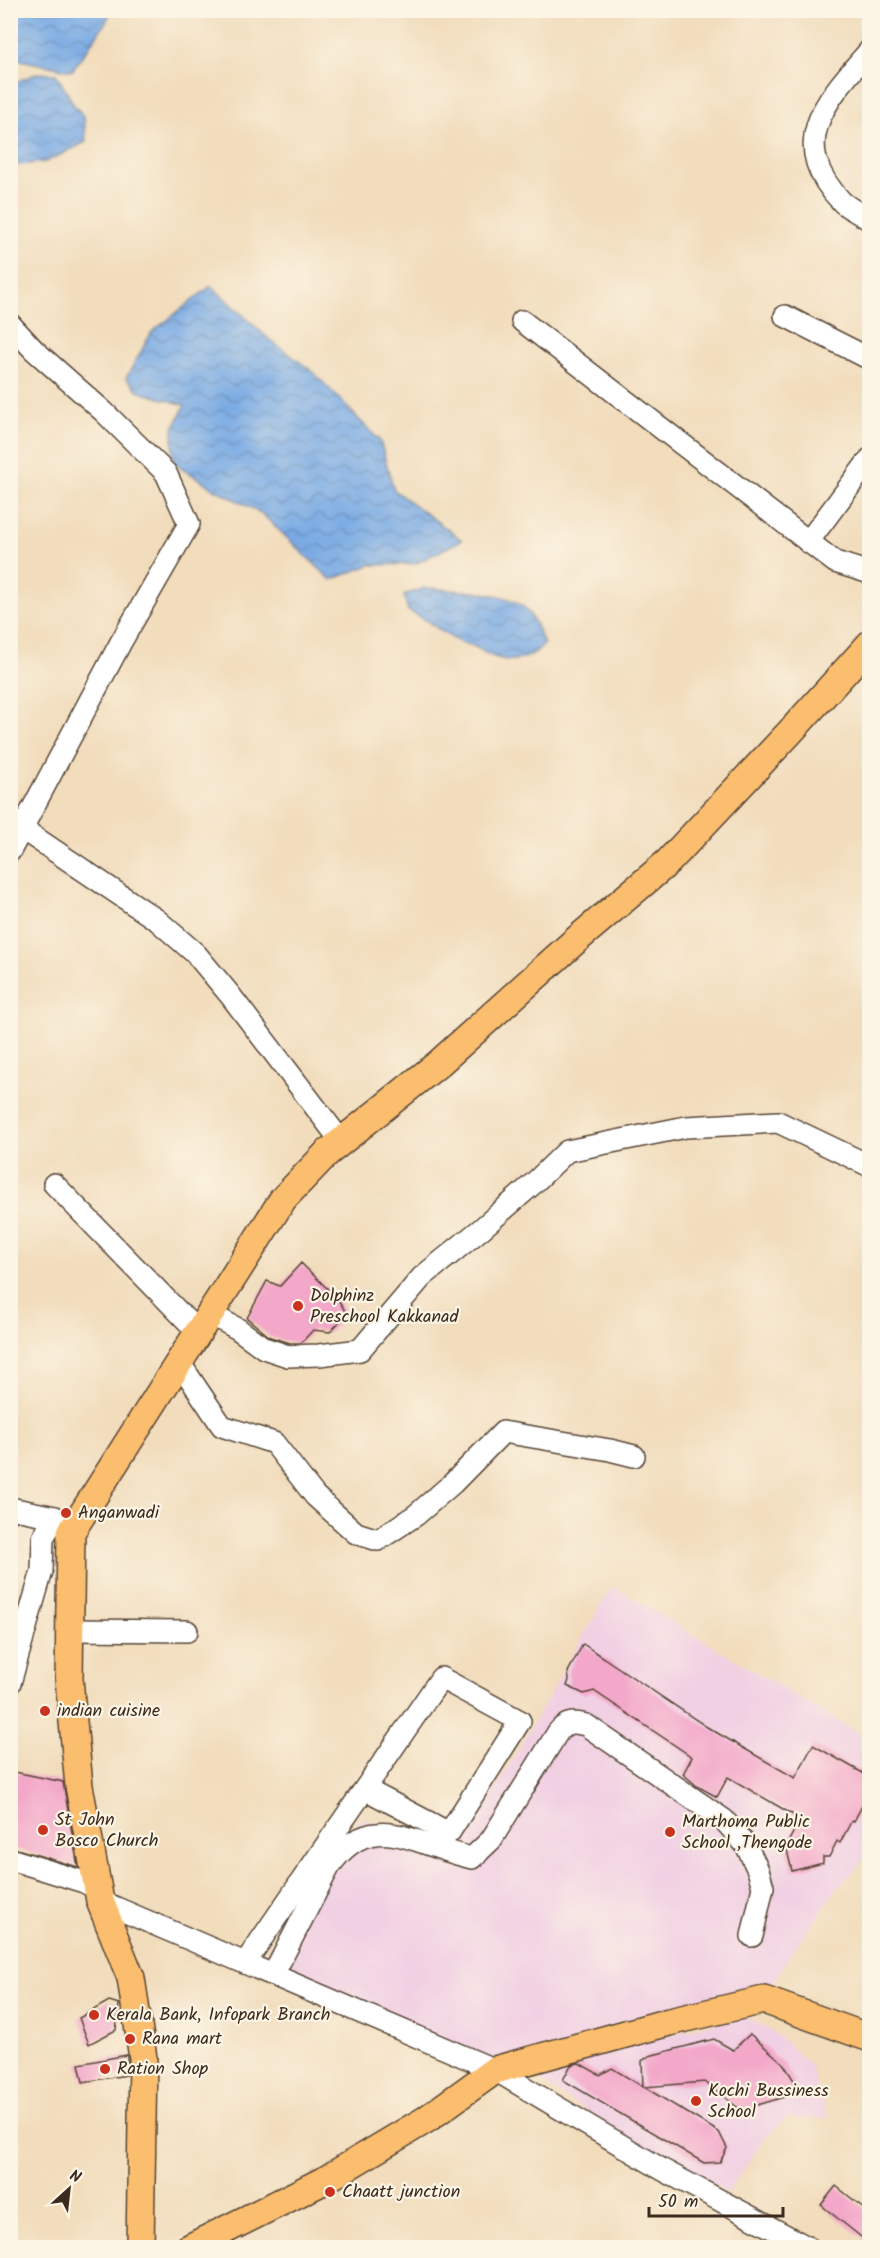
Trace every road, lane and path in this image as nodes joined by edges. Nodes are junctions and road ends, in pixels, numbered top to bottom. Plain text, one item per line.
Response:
1 (870, 51) edge
2 (870, 220) edge
3 (785, 316) dead end
4 (522, 321) dead end
5 (10, 324) edge
6 (870, 359) edge
7 (870, 459) edge
8 (808, 542) junction
9 (870, 573) edge
10 (870, 644) edge
11 (16, 825) edge
12 (10, 851) edge
13 (341, 1141) junction
14 (870, 1166) edge
15 (54, 1184) dead end
16 (204, 1323) junction
17 (179, 1362) junction
18 (634, 1456) dead end
19 (10, 1508) edge
20 (63, 1524) junction
21 (71, 1630) junction
22 (187, 1631) dead end
23 (10, 1683) edge
24 (365, 1789) junction
25 (10, 1859) edge
26 (99, 1895) junction
27 (752, 1936) dead end
28 (245, 1964) junction
29 (273, 1975) junction
30 (870, 2038) edge
31 (495, 2070) junction
32 (140, 2247) edge
33 (189, 2247) edge
34 (809, 2247) edge

1 - 2 street
3 - 6 street
4 - 8 street
5 - 11 street
7 - 8 street
8 - 9 street
10 - 13 main road
11 - 12 street
11 - 13 street
13 - 16 main road
14 - 16 street
15 - 16 street
16 - 17 main road
17 - 18 street
17 - 20 main road
19 - 20 street
20 - 21 main road
20 - 23 street
21 - 22 street
21 - 26 main road
24 - 24 street
24 - 28 street
25 - 26 street
26 - 28 street
26 - 32 main road
27 - 29 street
28 - 29 street
29 - 31 street
30 - 31 main road
31 - 33 main road
31 - 34 street

